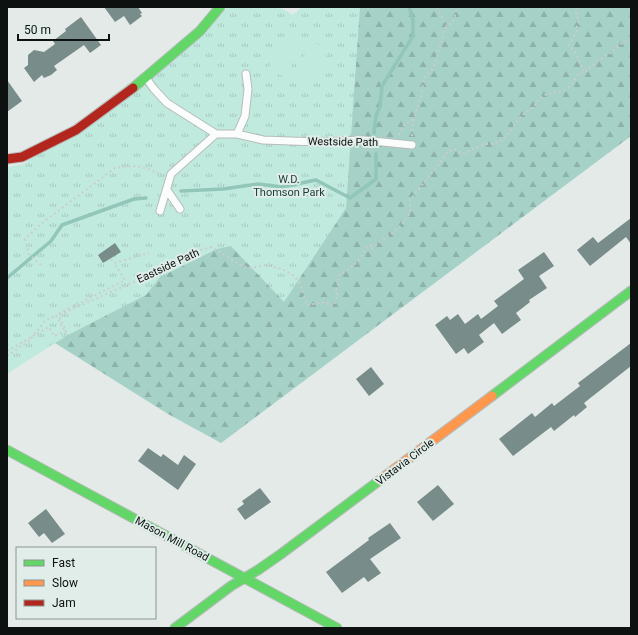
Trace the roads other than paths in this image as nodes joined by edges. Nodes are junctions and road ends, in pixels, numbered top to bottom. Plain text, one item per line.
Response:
1 (220, 7) edge
2 (246, 74) dead end
3 (146, 77) junction
4 (216, 134) junction
5 (237, 134) junction
6 (412, 145) road end
7 (7, 159) edge
8 (166, 190) junction
9 (180, 209) dead end
10 (160, 211) dead end
11 (631, 291) edge
12 (7, 450) edge
13 (245, 578) junction
14 (176, 628) edge
15 (337, 628) edge

1 - 3 street
2 - 5 lane
3 - 4 lane
3 - 7 street
4 - 5 lane, Westside Path
4 - 8 lane
5 - 6 lane, Westside Path
8 - 9 lane
8 - 10 lane
11 - 13 street, Vistavia Circle
12 - 13 street, Mason Mill Road
13 - 14 street, Vistavia Circle
13 - 15 street, Mason Mill Road

